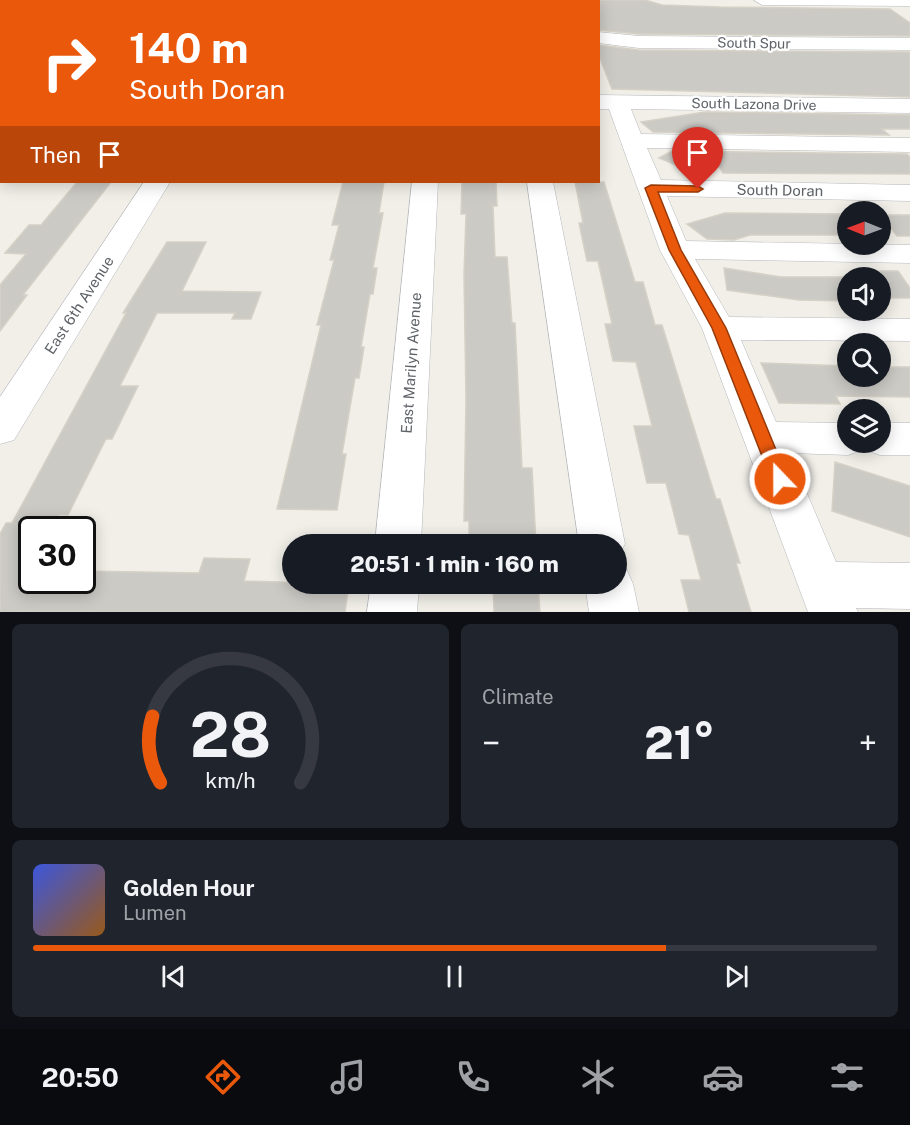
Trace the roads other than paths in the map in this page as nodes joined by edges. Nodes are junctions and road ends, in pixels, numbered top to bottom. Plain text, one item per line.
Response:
1 (762, 0) edge
2 (910, 1) edge
3 (600, 37) edge
4 (910, 45) edge
5 (608, 102) edge
6 (910, 106) edge
7 (632, 141) junction
8 (910, 145) edge
9 (156, 183) edge
10 (425, 183) edge
11 (540, 183) edge
12 (651, 188) junction
13 (910, 193) edge
14 (675, 250) junction
15 (910, 254) edge
16 (719, 328) junction
17 (910, 330) edge
18 (0, 429) edge
19 (763, 437) junction
20 (837, 439) edge
21 (891, 439) edge
22 (910, 440) edge
23 (399, 534) edge
24 (600, 534) edge
25 (910, 586) edge
26 (394, 594) edge
27 (611, 594) edge
28 (827, 598) edge
29 (392, 612) edge
30 (614, 612) edge

1 - 2 street
3 - 4 street, South Spur
5 - 6 street, South Lazona Drive
5 - 7 street
7 - 8 street
7 - 12 street
9 - 18 street, East 6th Avenue
10 - 23 street, East Marilyn Avenue
11 - 24 street
12 - 13 street, South Doran
12 - 14 street
14 - 15 street
14 - 16 street
16 - 17 street
16 - 19 street
19 - 20 street
19 - 28 street
21 - 22 street
25 - 28 street
26 - 29 street
27 - 30 street

